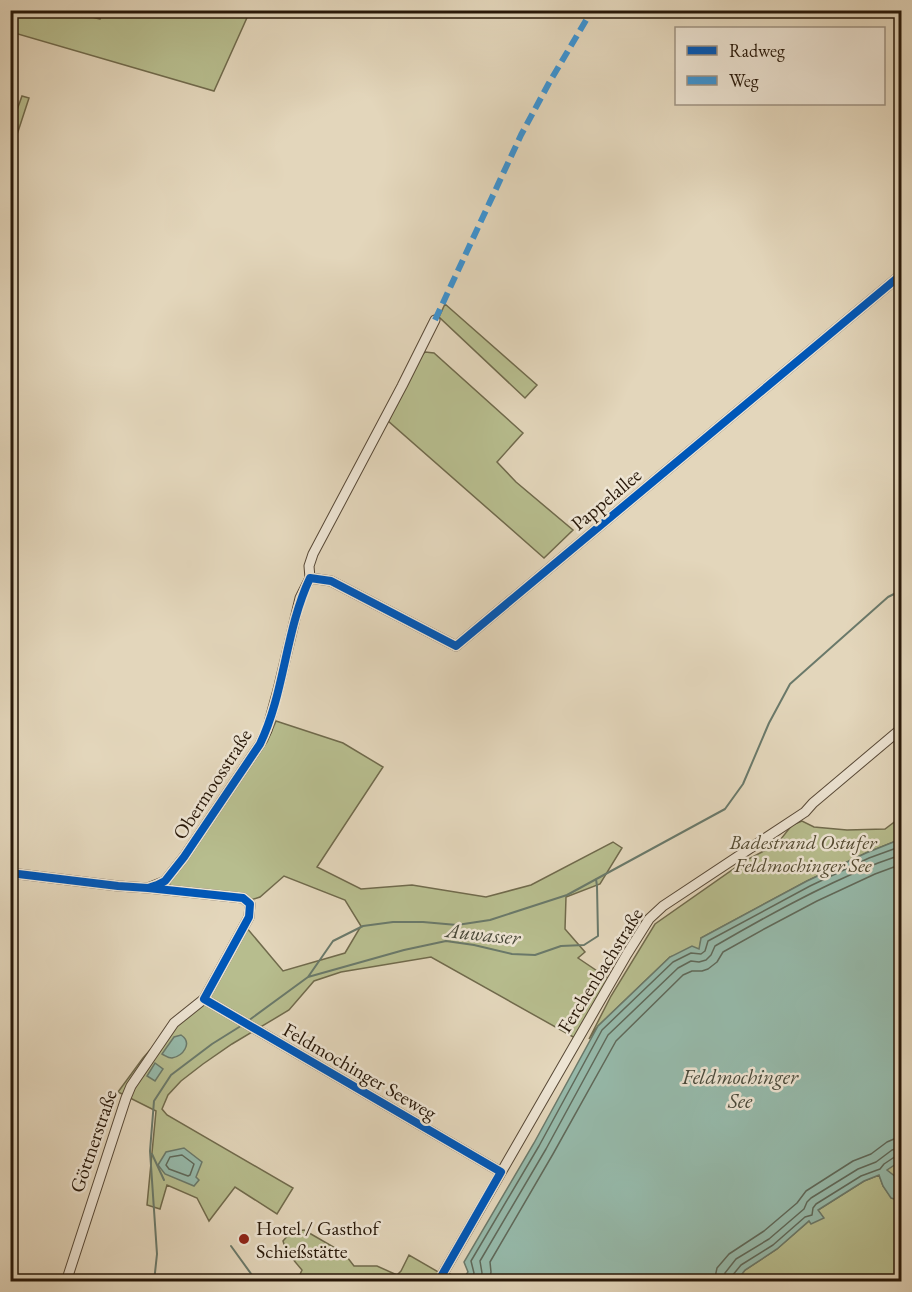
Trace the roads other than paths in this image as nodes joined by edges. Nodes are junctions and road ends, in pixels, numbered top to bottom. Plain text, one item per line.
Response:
1 (902, 274) edge
2 (435, 320) dead end
3 (310, 578) junction
4 (902, 728) edge
5 (10, 873) edge
6 (148, 888) junction
7 (204, 999) junction
8 (501, 1172) junction
9 (66, 1281) edge
10 (438, 1281) edge

1 - 3 street, Pappelallee
2 - 3 street, Obermoosstraße
3 - 6 street, Obermoosstraße
4 - 8 street, Ferchenbachstraße
5 - 6 street
6 - 7 street, Göttnerstraße
7 - 8 street, Feldmochinger Seeweg
7 - 9 street, Göttnerstraße
8 - 10 street, Ferchenbachstraße

